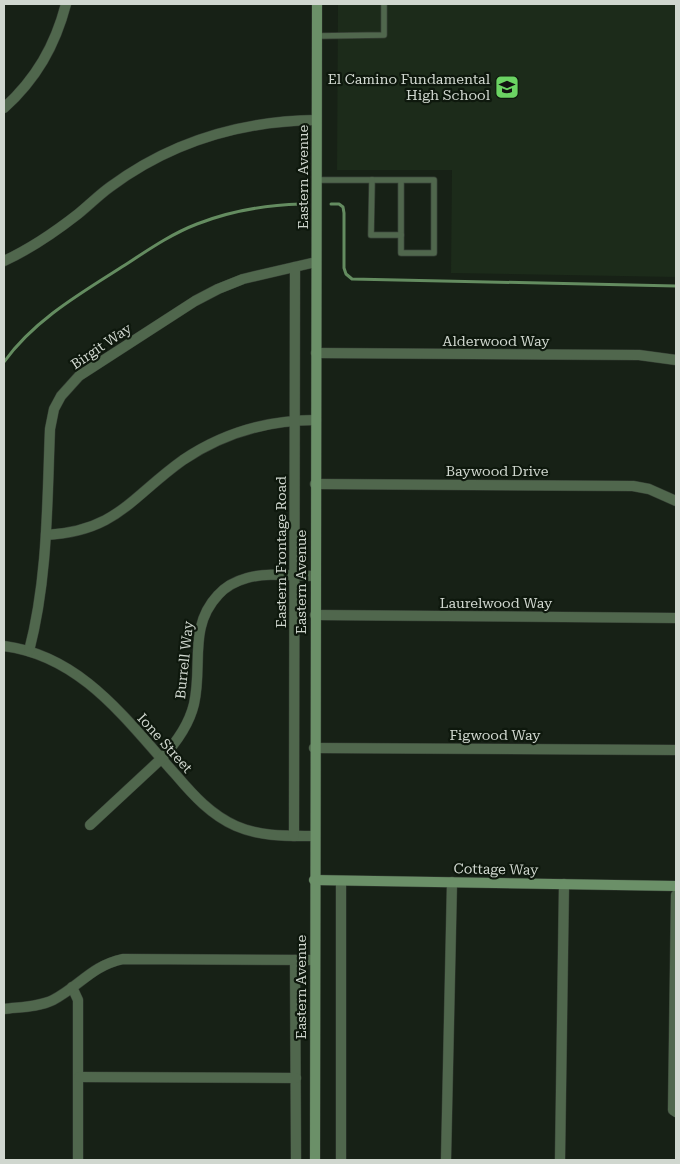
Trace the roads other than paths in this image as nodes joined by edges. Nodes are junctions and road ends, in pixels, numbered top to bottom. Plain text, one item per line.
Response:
1 (66, 4) edge
2 (317, 4) edge
3 (384, 4) edge
4 (317, 36) junction
5 (4, 108) edge
6 (316, 120) junction
7 (316, 180) junction
8 (372, 180) junction
9 (401, 180) junction
10 (401, 235) junction
11 (4, 261) edge
12 (316, 262) junction
13 (295, 267) junction
14 (316, 353) junction
15 (676, 360) edge
16 (316, 420) junction
17 (295, 421) junction
18 (315, 484) junction
19 (676, 501) edge
20 (46, 535) junction
21 (294, 576) junction
22 (315, 576) junction
23 (315, 615) junction
24 (676, 618) edge
25 (4, 646) edge
26 (29, 651) junction
27 (314, 748) junction
28 (676, 750) edge
29 (161, 759) junction
30 (90, 825) dead end
31 (294, 836) junction
32 (314, 836) junction
33 (314, 880) junction
34 (341, 881) junction
35 (452, 882) junction
36 (564, 884) junction
37 (676, 886) edge
38 (676, 895) edge
39 (295, 960) junction
40 (314, 960) junction
41 (72, 987) junction
42 (4, 1009) edge
43 (79, 1077) junction
44 (296, 1078) junction
45 (676, 1112) edge
46 (78, 1160) edge
47 (296, 1160) edge
48 (315, 1160) edge
49 (341, 1160) edge
50 (446, 1160) edge
51 (560, 1160) edge

1 - 5 street
2 - 4 main road, Eastern Avenue
3 - 4 lane
4 - 6 main road, Eastern Avenue
6 - 7 main road, Eastern Avenue
6 - 11 street
7 - 8 lane
7 - 12 main road, Eastern Avenue
8 - 9 lane
8 - 10 lane
9 - 10 lane
9 - 10 lane
12 - 13 street, Birgit Way
12 - 14 main road, Eastern Avenue
13 - 17 street, Eastern Frontage Road
13 - 20 street, Birgit Way
14 - 15 street, Alderwood Way
14 - 16 main road, Eastern Avenue
16 - 17 street
16 - 18 main road, Eastern Avenue
17 - 20 street
17 - 21 street, Eastern Frontage Road
18 - 19 street, Baywood Drive
18 - 22 main road, Eastern Avenue
20 - 26 street, Birgit Way
21 - 22 street, Burrell Way
21 - 29 street, Burrell Way
21 - 31 street, Eastern Frontage Road
22 - 23 main road, Eastern Avenue
23 - 24 street, Laurelwood Way
23 - 27 main road, Eastern Avenue
25 - 26 street, Ione Street
26 - 29 street, Ione Street
27 - 28 street, Figwood Way
27 - 32 main road, Eastern Avenue
29 - 30 street, Burrell Way
29 - 31 street, Ione Street
31 - 32 street, Ione Street
32 - 33 main road, Eastern Avenue
33 - 34 main road, Cottage Way
33 - 40 main road, Eastern Avenue
34 - 35 main road, Cottage Way
34 - 49 street
35 - 36 main road, Cottage Way
35 - 50 street
36 - 37 main road, Cottage Way
36 - 51 street
38 - 45 street
39 - 40 street
39 - 41 street
39 - 44 street
40 - 48 main road, Eastern Avenue
41 - 42 street
41 - 43 street
43 - 44 street
43 - 46 street
44 - 47 street

